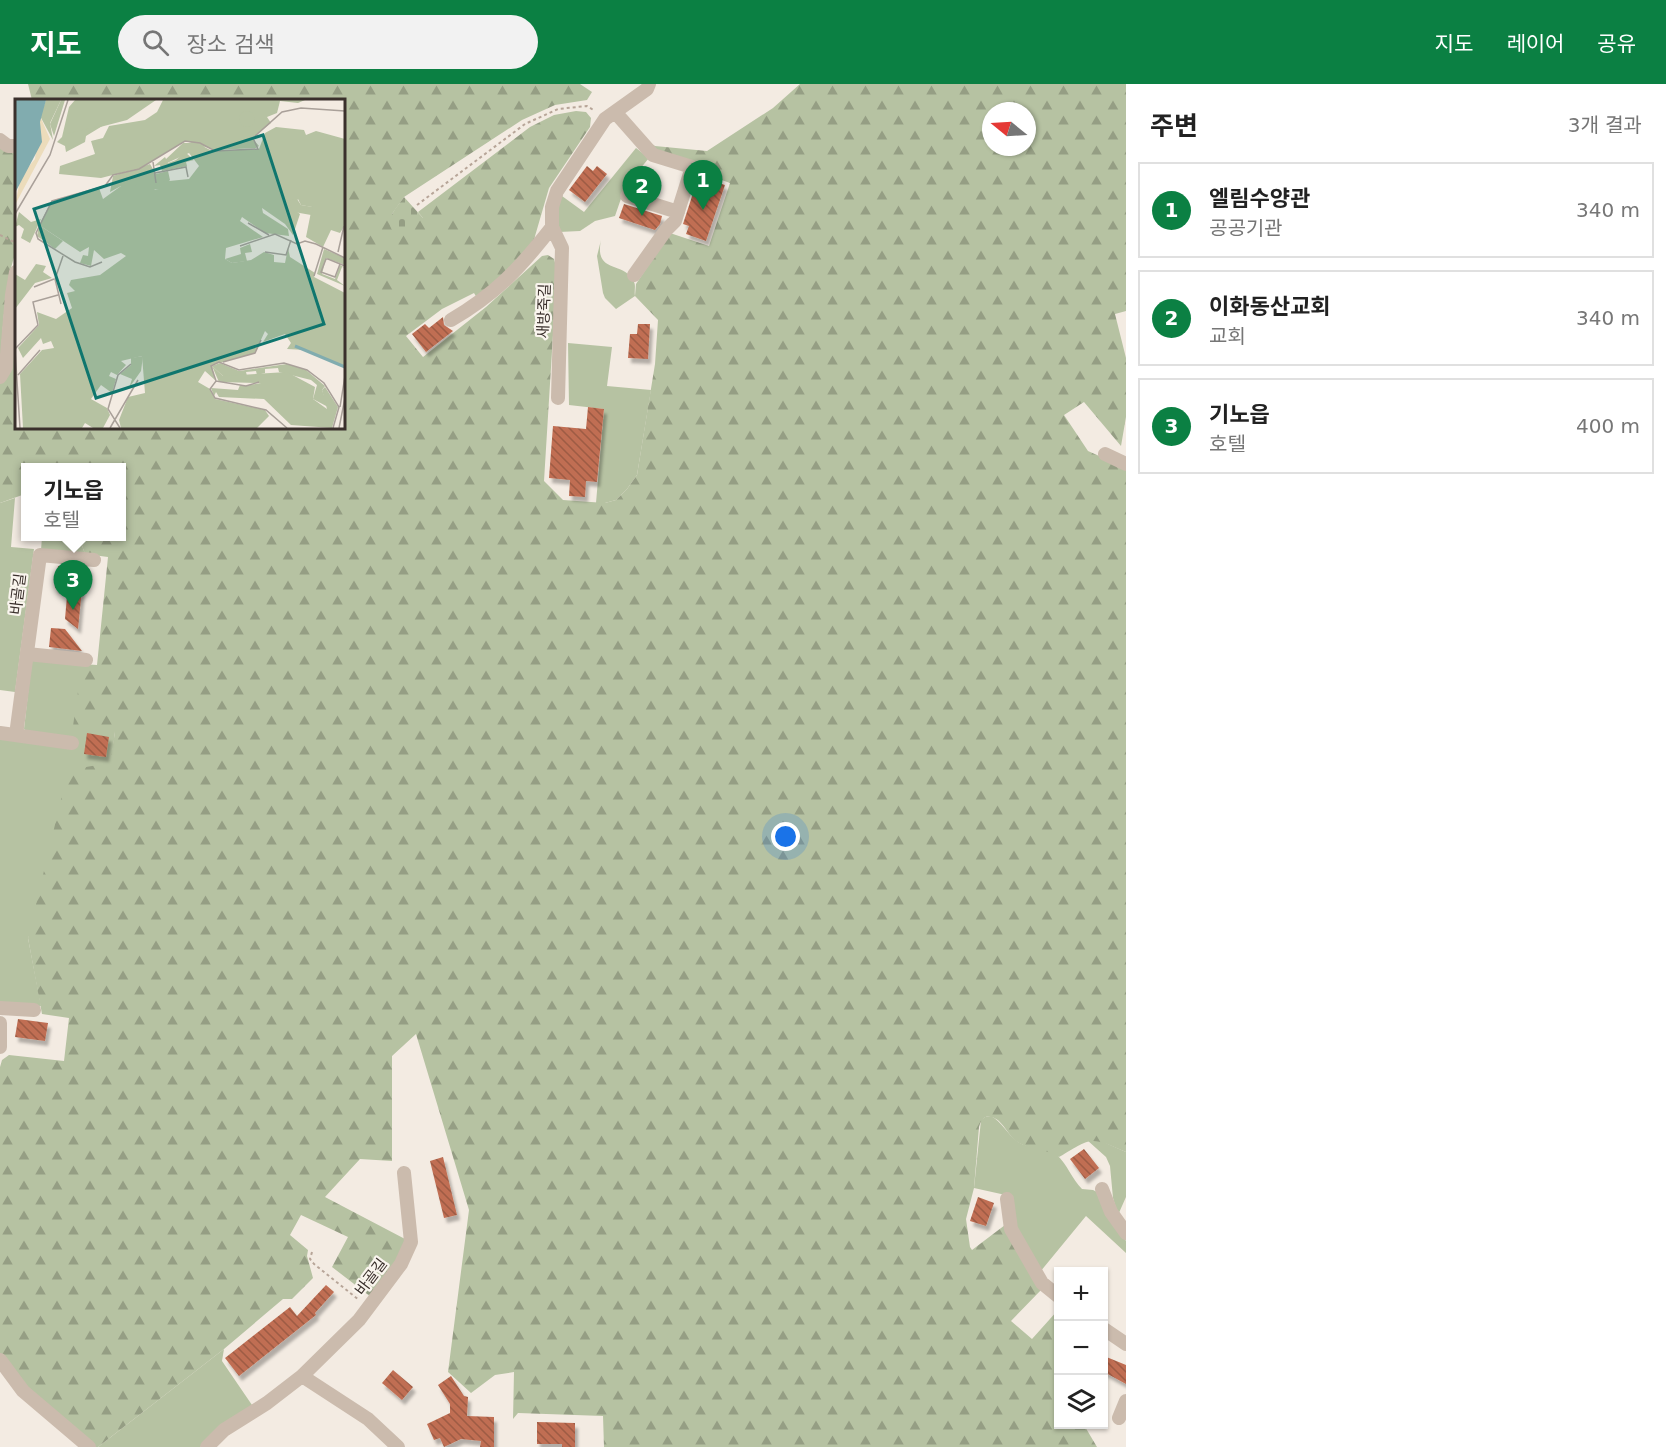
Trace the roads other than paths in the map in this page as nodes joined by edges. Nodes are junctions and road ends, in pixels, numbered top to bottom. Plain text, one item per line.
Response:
1 (649, 84) edge
2 (610, 115) junction
3 (0, 140) edge
4 (15, 146) edge
5 (627, 196) dead end
6 (678, 212) junction
7 (552, 227) junction
8 (634, 275) dead end
9 (15, 279) edge
10 (451, 320) dead end
11 (0, 377) edge
12 (558, 398) dead end
13 (1105, 454) dead end
14 (1126, 464) edge
15 (94, 560) dead end
16 (27, 654) junction
17 (86, 660) dead end
18 (0, 733) edge
19 (16, 735) junction
20 (72, 742) dead end
21 (0, 1008) edge
22 (34, 1010) dead end
23 (0, 1023) edge
24 (0, 1047) edge
25 (404, 1173) dead end
26 (1102, 1189) dead end
27 (1007, 1199) dead end
28 (1126, 1233) edge
29 (1054, 1292) edge
30 (1108, 1332) edge
31 (1126, 1344) edge
32 (0, 1360) edge
33 (302, 1376) junction
34 (1126, 1401) edge
35 (1119, 1418) dead end
36 (89, 1447) edge
37 (207, 1447) edge
38 (398, 1447) edge

1 - 2 lane, 새방죽길
2 - 6 lane
2 - 7 lane, 새방죽길
3 - 4 lane
5 - 6 lane
6 - 8 lane
7 - 10 lane
7 - 12 lane, 새방죽길
9 - 11 lane
13 - 14 lane
15 - 16 lane, 바골길
16 - 17 lane
16 - 19 lane, 바골길
18 - 19 lane
19 - 20 lane
21 - 22 lane
23 - 24 lane
25 - 33 lane, 바골길
26 - 28 lane
27 - 29 lane
30 - 31 lane
32 - 36 lane
33 - 37 lane, 바골길
33 - 38 lane
34 - 35 lane

